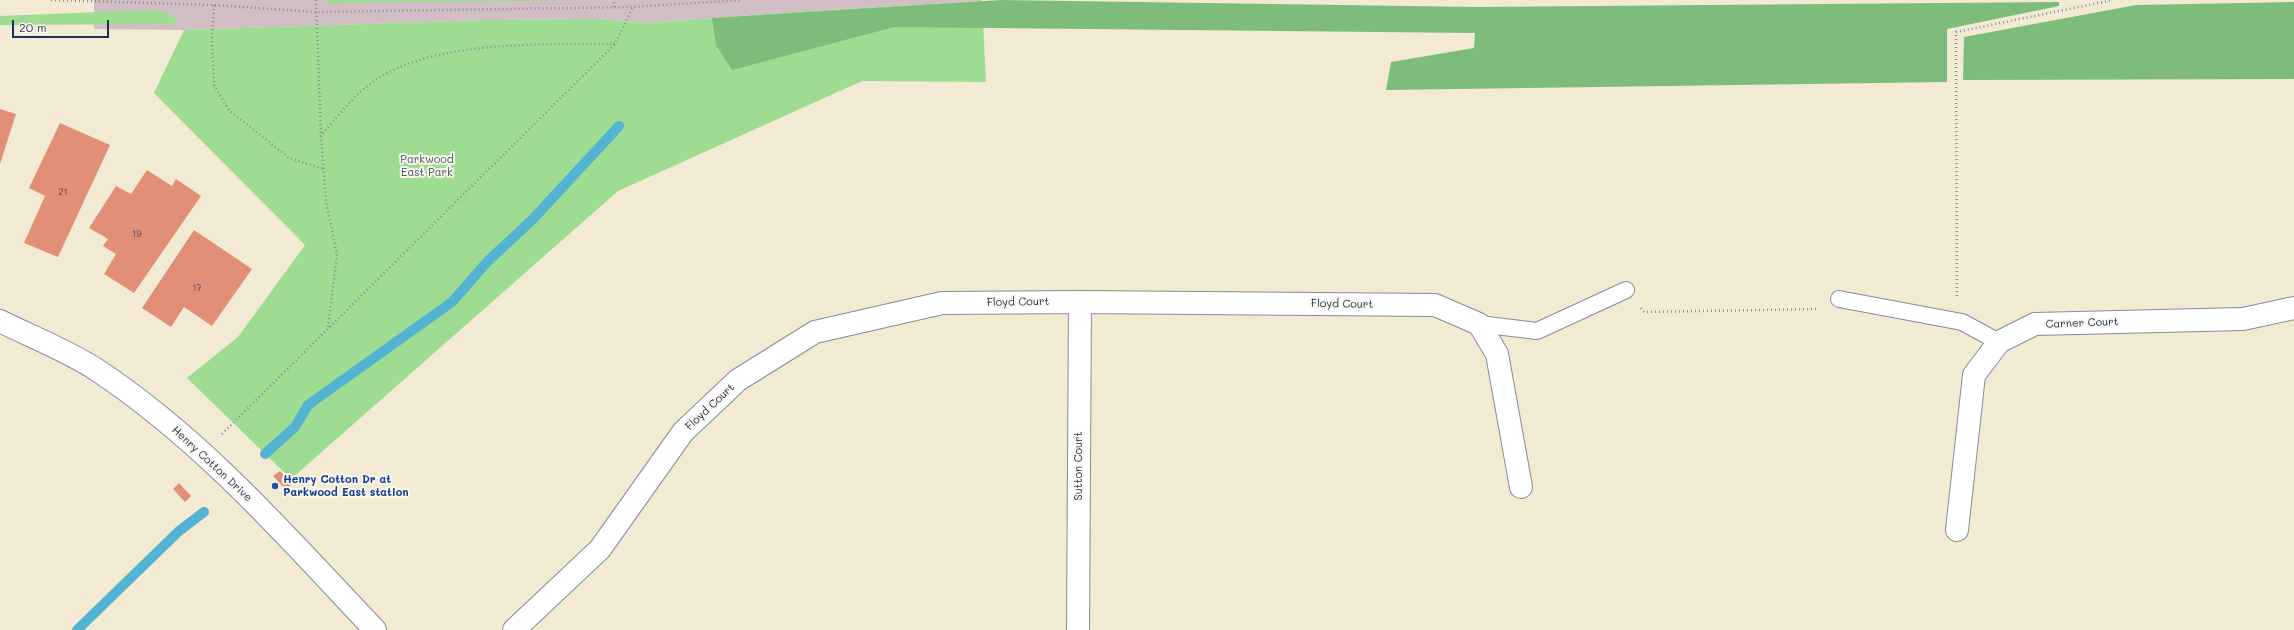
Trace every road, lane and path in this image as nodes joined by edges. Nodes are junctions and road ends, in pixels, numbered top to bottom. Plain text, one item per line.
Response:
1 (51, 0) edge
2 (316, 0) edge
3 (614, 0) edge
4 (742, 0) edge
5 (2113, 0) edge
6 (214, 5) junction
7 (614, 7) junction
8 (633, 7) junction
9 (316, 12) junction
10 (616, 44) junction
11 (321, 136) junction
12 (323, 169) junction
13 (1626, 290) joint
14 (1839, 298) joint
15 (1080, 302) junction
16 (2294, 308) edge
17 (0, 321) edge
18 (1962, 322) junction
19 (1479, 324) junction
20 (328, 327) junction
21 (1999, 342) junction
22 (202, 452) junction
23 (1521, 487) dead end
24 (1957, 530) dead end
25 (375, 630) edge
26 (514, 630) edge
27 (1078, 630) edge

1 - 6 path
2 - 9 path
3 - 7 path
4 - 8 path
5 - 18 path
6 - 9 path
6 - 12 path
7 - 8 path
7 - 9 path
8 - 10 path
9 - 11 path
10 - 11 path
10 - 20 path
11 - 12 path
12 - 20 path
13 - 14 path
13 - 19 lane
14 - 18 lane
15 - 19 street, Floyd Court
15 - 26 street, Floyd Court
15 - 27 street, Sutton Court
16 - 21 street, Carner Court
17 - 22 street, Henry Cotton Drive
18 - 21 lane
19 - 23 street
20 - 22 path
21 - 24 street, Carner Court
22 - 25 street, Henry Cotton Drive

